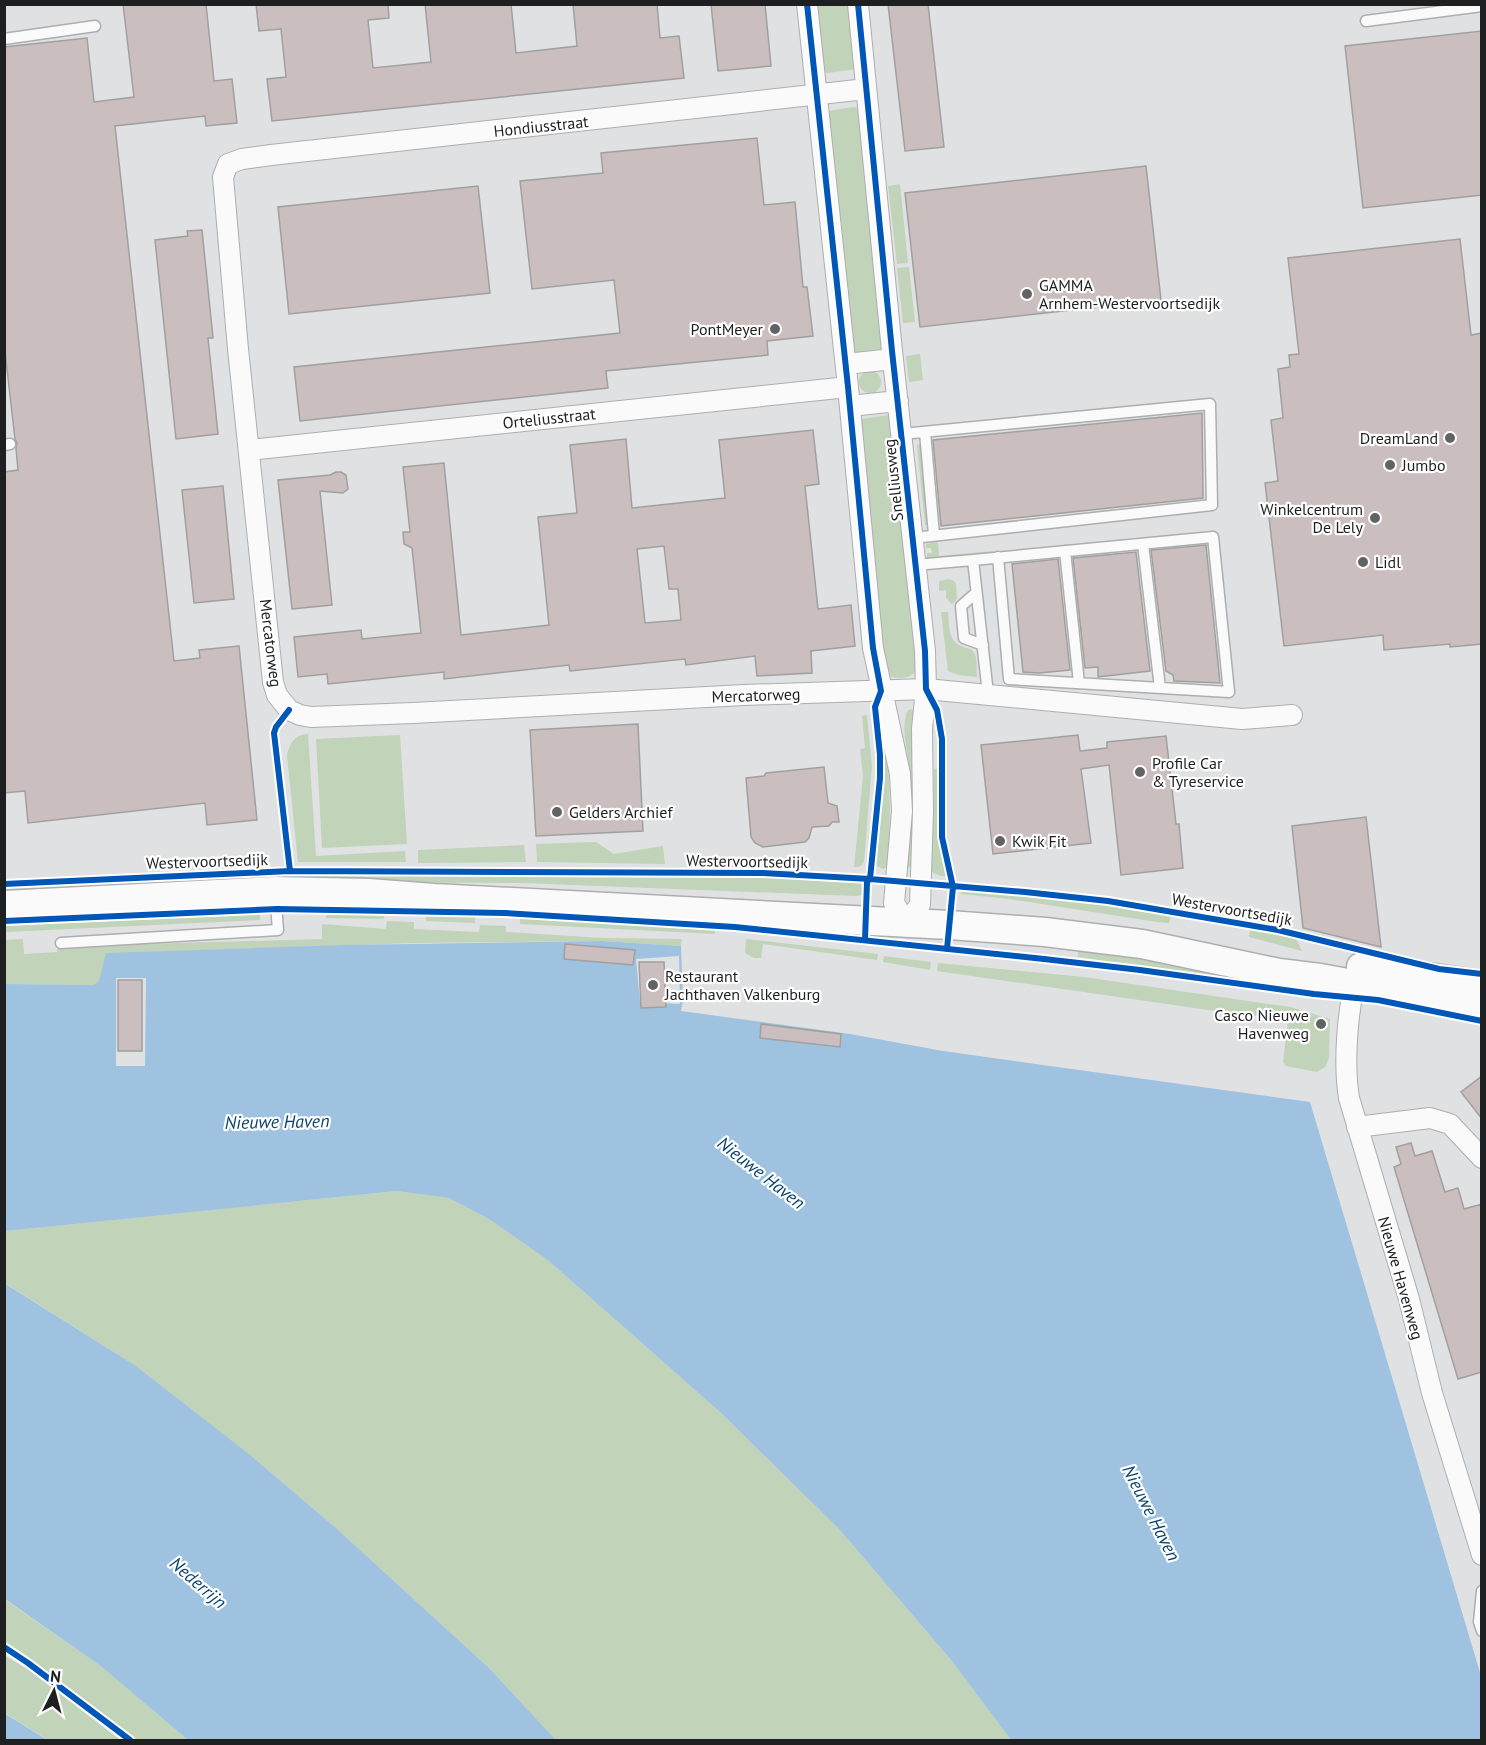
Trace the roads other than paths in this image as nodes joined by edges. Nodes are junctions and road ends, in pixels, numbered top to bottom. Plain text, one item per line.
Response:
1 (807, 4) edge
2 (858, 4) edge
3 (1482, 6) edge
4 (1365, 21) dead end
5 (94, 26) dead end
6 (4, 39) edge
7 (866, 89) junction
8 (817, 96) junction
9 (266, 156) joint
10 (893, 359) junction
11 (846, 364) junction
12 (849, 396) junction
13 (898, 401) junction
14 (925, 432) junction
15 (902, 434) junction
16 (249, 450) junction
17 (934, 535) junction
18 (912, 538) junction
19 (1143, 544) junction
20 (1065, 551) junction
21 (998, 557) junction
22 (973, 560) junction
23 (915, 565) junction
24 (976, 593) junction
25 (983, 645) junction
26 (1079, 683) junction
27 (1160, 688) junction
28 (926, 689) junction
29 (881, 691) junction
30 (988, 694) junction
31 (1292, 715) dead end
32 (275, 891) junction
33 (4, 905) edge
34 (907, 910) junction
35 (61, 943) dead end
36 (1354, 983) junction
37 (1482, 985) edge
38 (1482, 1007) edge
39 (1357, 1127) junction
40 (1482, 1158) edge
41 (1482, 1555) edge
42 (1482, 1591) edge
43 (1482, 1630) edge

1 - 8 street
2 - 7 street, Snelliusweg
3 - 4 lane
5 - 6 lane
7 - 8 street
7 - 10 street, Snelliusweg
8 - 9 street, Hondiusstraat
8 - 11 street
9 - 16 street, Mercatorweg
10 - 11 street
10 - 13 street, Snelliusweg
11 - 12 street
12 - 13 street
12 - 16 street, Orteliusstraat
12 - 29 street
13 - 15 street, Snelliusweg
14 - 15 lane
14 - 17 lane
14 - 17 lane
15 - 18 street, Snelliusweg
16 - 29 street, Mercatorweg
17 - 18 lane
18 - 23 street, Snelliusweg
19 - 20 lane
19 - 27 lane
19 - 27 lane
20 - 21 lane
20 - 26 lane
21 - 22 lane
21 - 26 lane
22 - 23 lane
22 - 24 lane
23 - 28 street, Snelliusweg
24 - 25 lane
24 - 25 lane
25 - 30 lane
26 - 27 lane
28 - 29 street
28 - 30 street
28 - 34 street, Snelliusweg
29 - 34 street
30 - 31 street
32 - 33 main road, Westervoortsedijk
32 - 34 main road, Westervoortsedijk
32 - 35 lane
34 - 36 main road, Westervoortsedijk
36 - 37 main road, Westervoortsedijk
36 - 38 main road, Westervoortsedijk
36 - 39 street, Nieuwe Havenweg
39 - 40 street
39 - 41 street, Nieuwe Havenweg
42 - 43 lane

